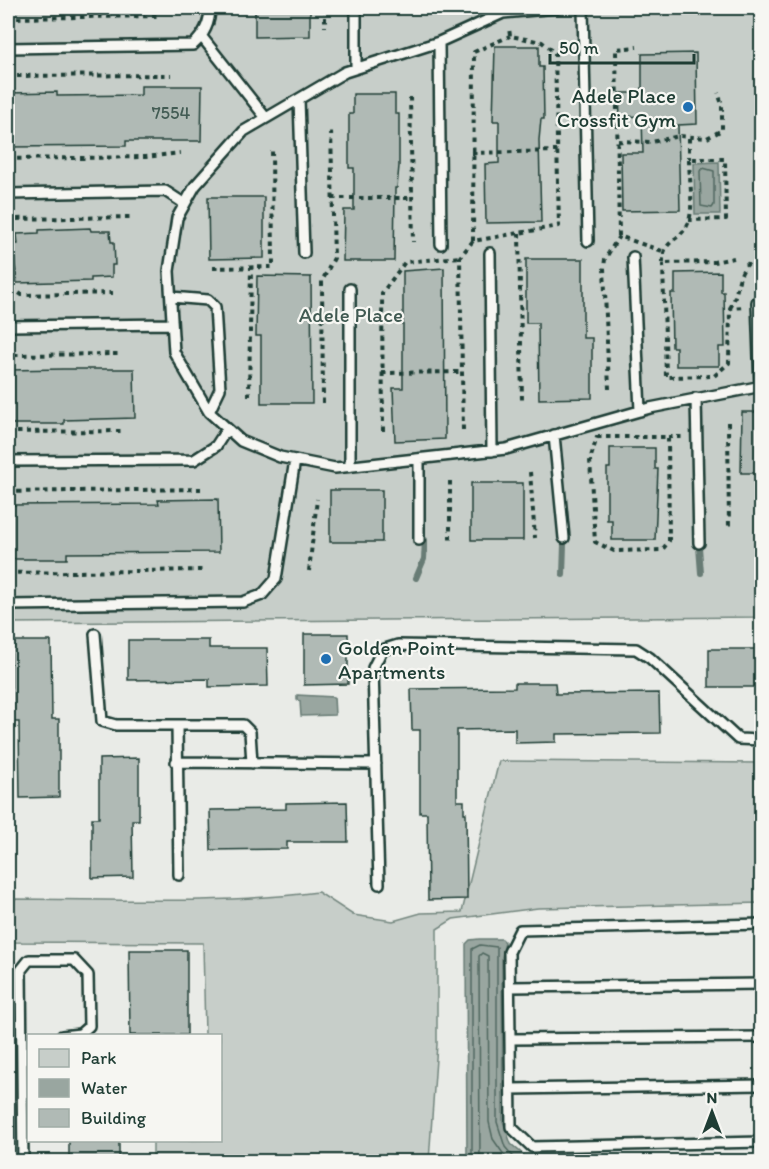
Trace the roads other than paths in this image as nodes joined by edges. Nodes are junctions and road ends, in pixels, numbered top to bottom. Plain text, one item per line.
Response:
1 (210, 8) edge
2 (356, 8) edge
3 (557, 8) edge
4 (583, 8) edge
5 (202, 37) junction
6 (439, 42) junction
7 (8, 48) edge
8 (356, 68) junction
9 (299, 99) junction
10 (266, 118) junction
11 (8, 195) edge
12 (185, 204) junction
13 (588, 241) dead end
14 (441, 244) dead end
15 (490, 253) dead end
16 (304, 254) dead end
17 (633, 257) dead end
18 (350, 289) dead end
19 (171, 297) junction
20 (757, 302) dead end
21 (172, 324) junction
22 (8, 326) edge
23 (761, 386) edge
24 (696, 398) junction
25 (640, 411) junction
26 (209, 412) junction
27 (227, 429) junction
28 (554, 435) junction
29 (492, 451) junction
30 (419, 459) junction
31 (295, 460) junction
32 (8, 461) edge
33 (350, 466) junction
34 (564, 538) dead end
35 (419, 540) dead end
36 (699, 543) dead end
37 (8, 605) edge
38 (95, 634) dead end
39 (177, 726) junction
40 (762, 740) edge
41 (176, 762) junction
42 (252, 763) junction
43 (376, 764) junction
44 (179, 875) dead end
45 (379, 884) dead end
46 (762, 924) edge
47 (762, 984) edge
48 (510, 987) junction
49 (80, 1034) edge
50 (762, 1037) edge
51 (25, 1038) edge
52 (511, 1038) junction
53 (762, 1085) edge
54 (511, 1089) junction
55 (762, 1142) edge
56 (23, 1161) edge

1 - 5 lane
2 - 8 lane
3 - 6 lane
4 - 13 lane
5 - 7 lane
5 - 10 lane
6 - 8 lane
6 - 14 lane
8 - 9 lane
9 - 10 lane
9 - 16 lane
10 - 12 lane
11 - 12 lane
12 - 19 lane
15 - 29 lane
17 - 25 lane
18 - 33 lane
19 - 21 lane
19 - 26 lane
20 - 23 lane
21 - 22 lane
21 - 26 lane
23 - 24 lane
24 - 25 lane
24 - 36 lane
25 - 28 lane
26 - 27 lane
27 - 31 lane
27 - 32 lane
28 - 29 lane
28 - 34 lane
29 - 30 lane
30 - 33 lane
30 - 35 lane
31 - 33 lane
31 - 37 lane
38 - 39 lane
39 - 41 lane
39 - 42 lane
40 - 43 lane
41 - 42 lane
41 - 44 lane
42 - 43 lane
43 - 45 lane
46 - 48 lane
47 - 48 lane
48 - 52 lane
49 - 51 lane
50 - 52 lane
51 - 56 lane
52 - 54 lane
53 - 54 lane
54 - 55 lane

